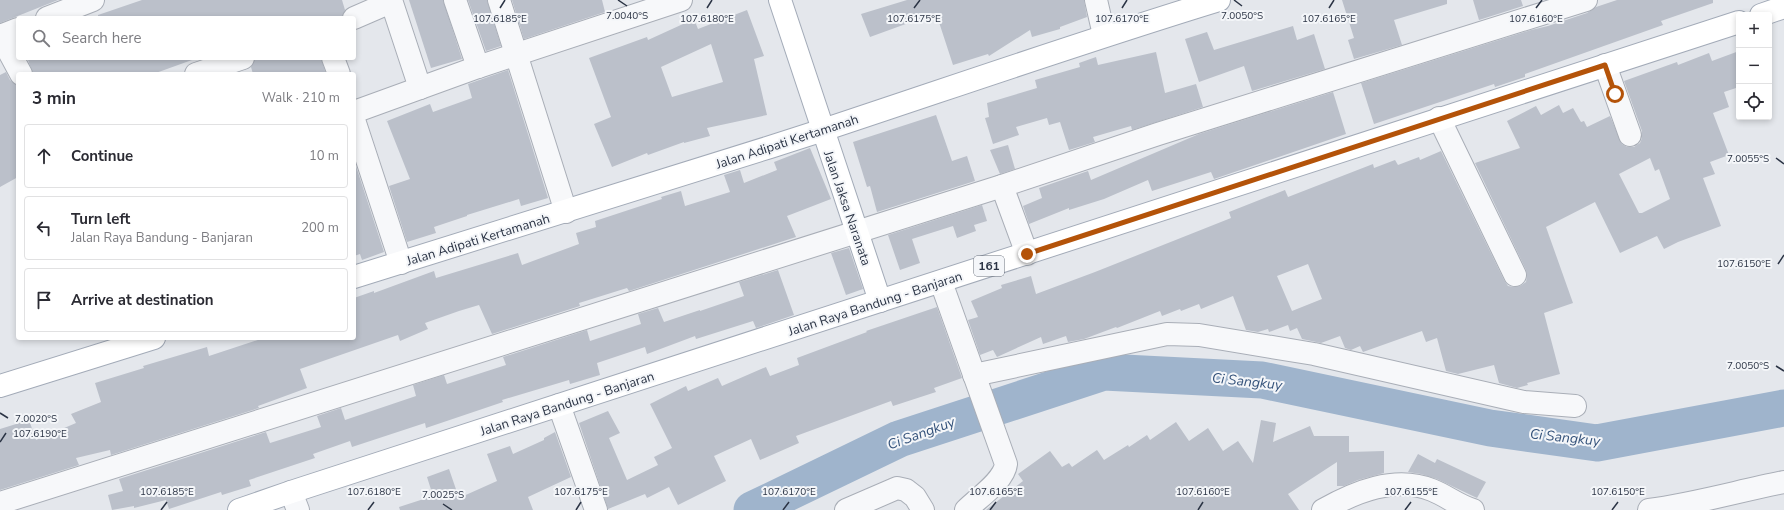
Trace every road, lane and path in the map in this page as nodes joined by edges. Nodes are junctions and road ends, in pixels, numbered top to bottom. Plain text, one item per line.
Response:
1 (93, 0) edge
2 (455, 0) edge
3 (499, 0) edge
4 (681, 0) edge
5 (780, 0) edge
6 (1096, 0) edge
7 (1219, 0) edge
8 (1586, 0) edge
9 (391, 1) edge
10 (626, 8) edge
11 (1784, 8) edge
12 (1771, 12) edge
13 (52, 16) edge
14 (356, 17) edge
15 (1736, 23) edge
16 (16, 30) edge
17 (1104, 35) junction
18 (0, 36) edge
19 (516, 54) junction
20 (239, 60) edge
21 (334, 60) edge
22 (1605, 65) junction
23 (478, 67) junction
24 (222, 69) edge
25 (20, 72) edge
26 (206, 72) edge
27 (338, 72) edge
28 (420, 88) junction
29 (356, 111) edge
30 (1439, 118) junction
31 (356, 126) edge
32 (822, 130) junction
33 (1630, 135) dead end
34 (1002, 186) junction
35 (566, 212) junction
36 (857, 231) junction
37 (1027, 254) junction
38 (401, 263) junction
39 (1515, 275) dead end
40 (356, 276) edge
41 (941, 282) junction
42 (880, 301) junction
43 (148, 340) edge
44 (975, 377) junction
45 (0, 386) edge
46 (559, 405) junction
47 (1575, 406) dead end
48 (1784, 482) edge
49 (295, 501) edge
50 (0, 503) edge
51 (239, 510) edge
52 (596, 510) edge
53 (846, 510) edge
54 (923, 510) edge
55 (966, 510) edge
56 (1322, 510) edge
57 (1474, 510) edge
58 (1649, 510) edge

1 - 13 street
2 - 23 street
3 - 19 street
4 - 10 street
5 - 32 main road, Jalan Jaksa Naranata
6 - 17 street
7 - 17 main road, Jalan Adipati Kertamanah
8 - 34 street
9 - 14 street
9 - 28 street
10 - 19 street
11 - 12 main road
15 - 22 main road, Jalan Raya Bandung - Banjaran / 161
16 - 18 street
17 - 32 main road, Jalan Adipati Kertamanah
18 - 25 street
19 - 23 street
19 - 35 street
20 - 24 street
21 - 27 street
22 - 30 main road, Jalan Raya Bandung - Banjaran / 161
22 - 33 street
23 - 28 street
24 - 26 street
28 - 29 street
30 - 37 main road, Jalan Raya Bandung - Banjaran / 161
30 - 39 street
31 - 38 street
32 - 35 main road, Jalan Adipati Kertamanah
32 - 36 main road, Jalan Jaksa Naranata
34 - 36 street
34 - 37 street
35 - 38 main road, Jalan Adipati Kertamanah
36 - 42 main road, Jalan Jaksa Naranata
36 - 50 street
37 - 41 main road, Jalan Raya Bandung - Banjaran / 161
38 - 40 main road, Jalan Adipati Kertamanah
41 - 42 main road, Jalan Raya Bandung - Banjaran / 161
41 - 44 street
42 - 46 main road, Jalan Raya Bandung - Banjaran / 161
43 - 45 main road
44 - 47 street
44 - 55 street
46 - 49 main road, Jalan Raya Bandung - Banjaran / 161
46 - 52 street
48 - 58 street
49 - 51 main road, Jalan Raya Bandung - Banjaran / 161
53 - 54 street
56 - 57 street

